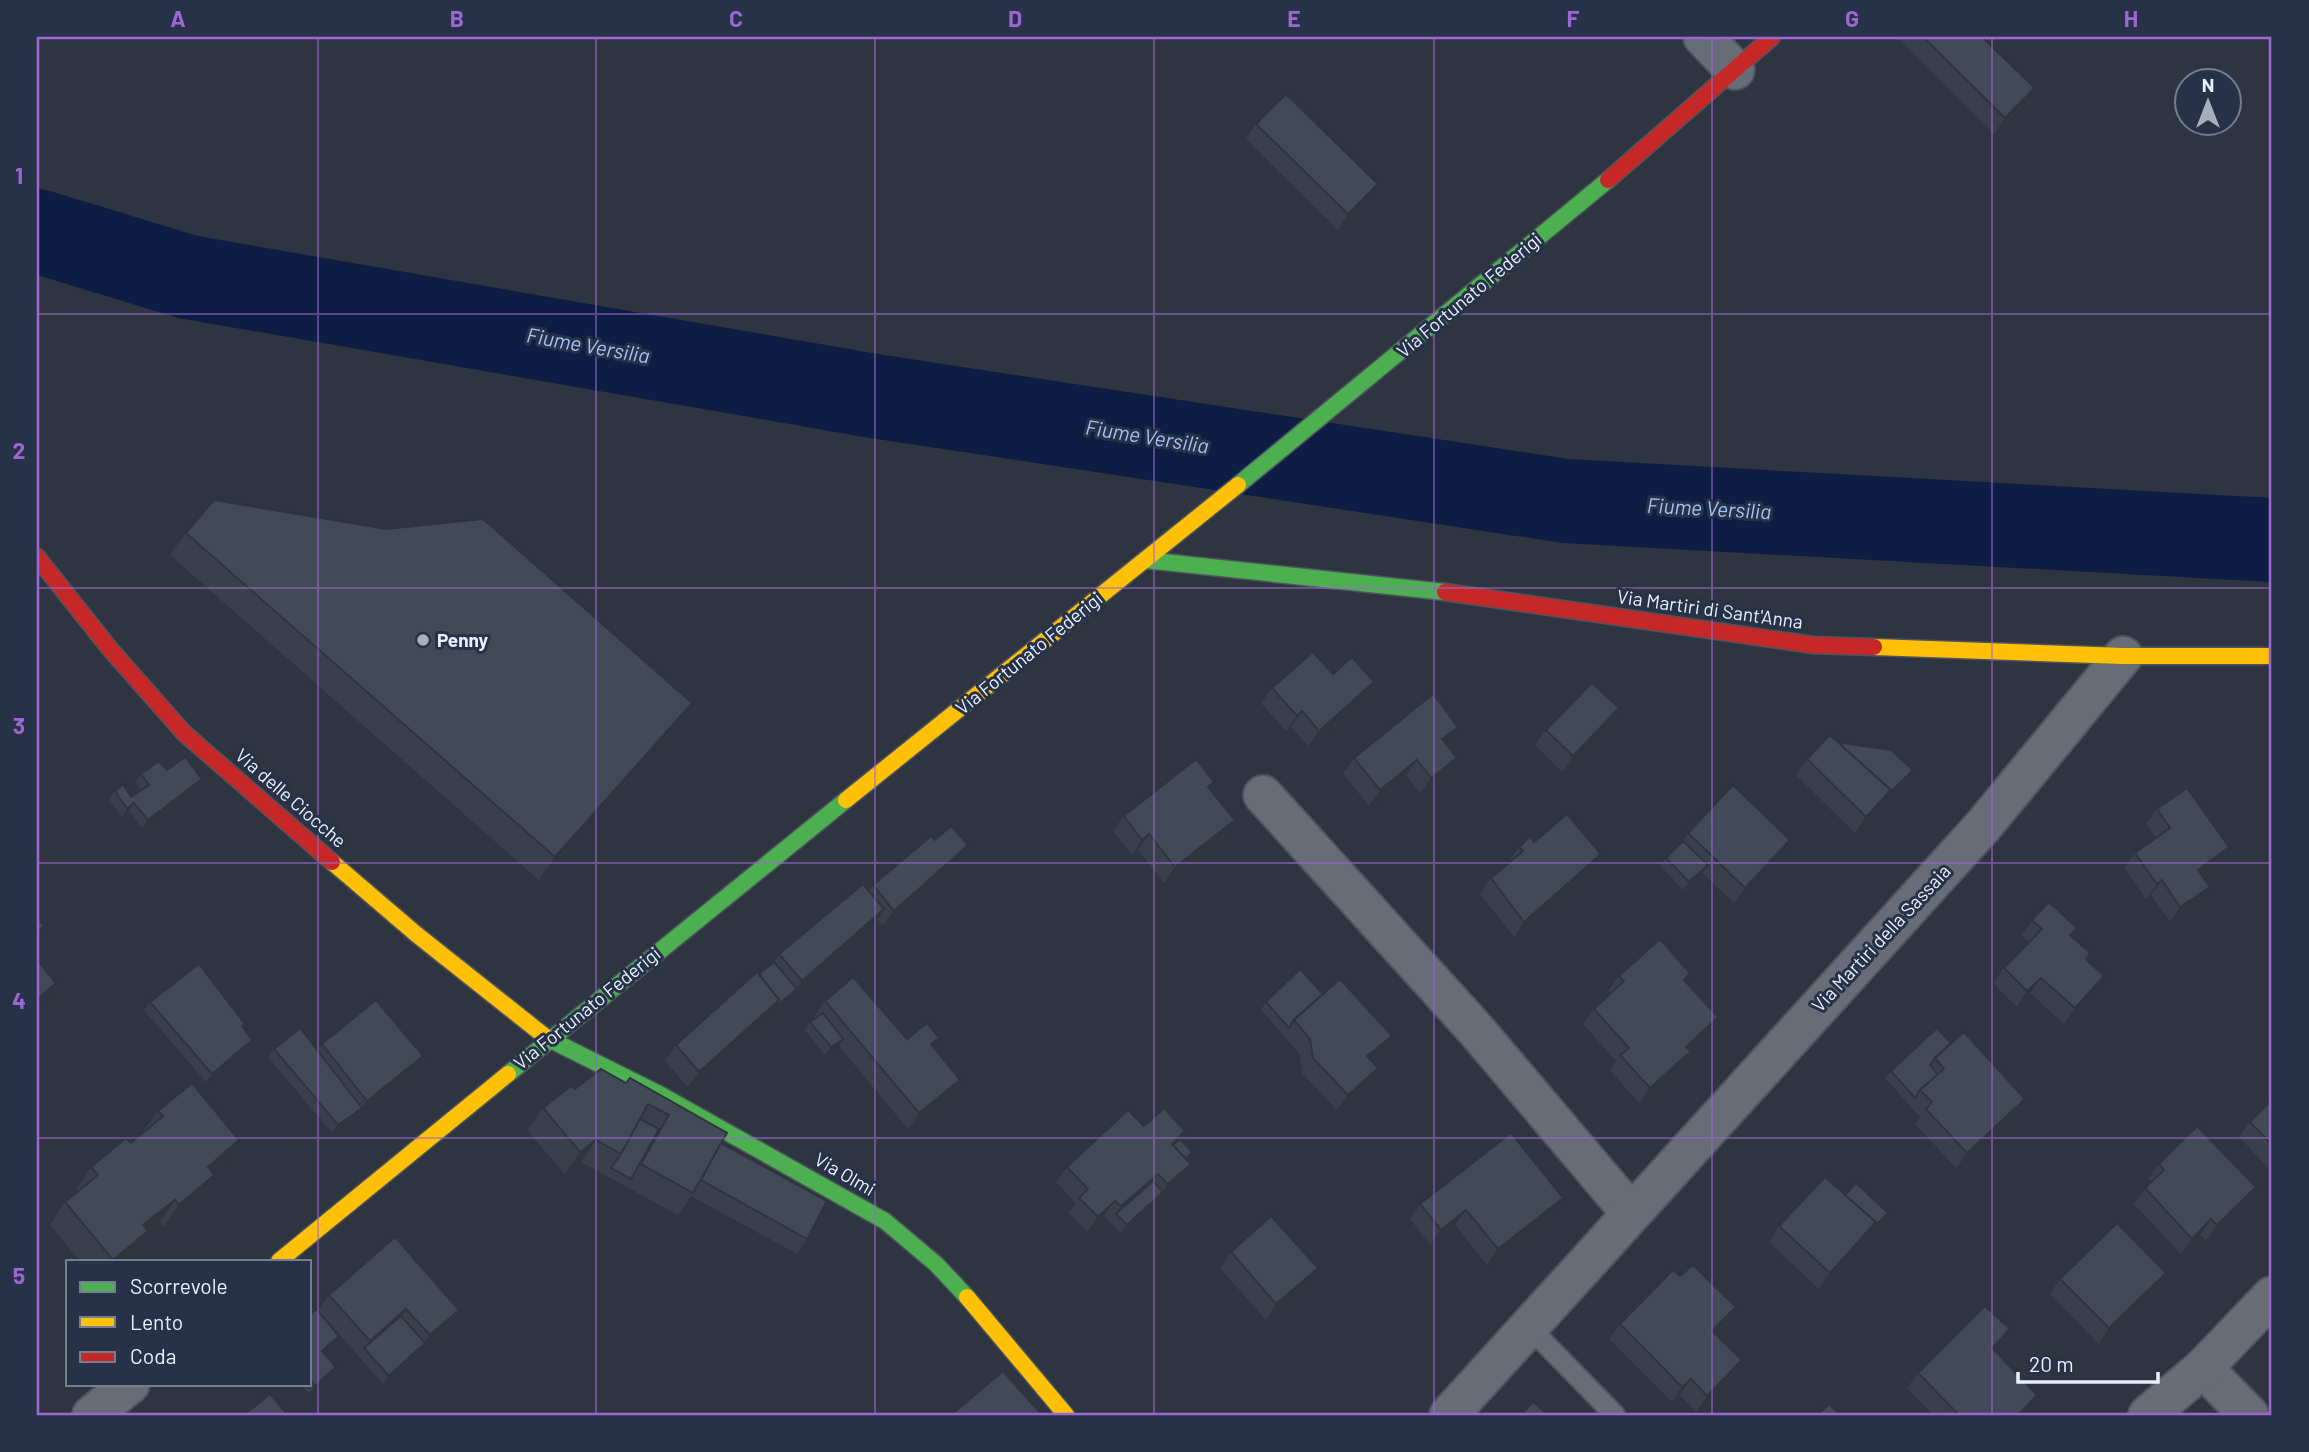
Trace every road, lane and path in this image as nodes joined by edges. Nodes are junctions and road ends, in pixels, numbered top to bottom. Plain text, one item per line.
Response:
1 (1703, 37) edge
2 (1772, 37) edge
3 (1735, 70) junction
4 (37, 557) edge
5 (1145, 561) junction
6 (2123, 656) junction
7 (2272, 656) edge
8 (1263, 796) dead end
9 (549, 1039) junction
10 (1630, 1212) junction
11 (280, 1260) edge
12 (2272, 1296) edge
13 (1529, 1327) junction
14 (2203, 1368) junction
15 (128, 1386) edge
16 (92, 1415) edge
17 (1066, 1415) edge
18 (1449, 1415) edge
19 (1615, 1415) edge
20 (2148, 1415) edge
21 (2249, 1415) edge

1 - 3 street
2 - 3 street, Via Fortunato Federigi
3 - 5 street, Via Fortunato Federigi
4 - 9 street, Via delle Ciocche
5 - 6 street, Via Martiri di Sant'Anna
5 - 9 street, Via Fortunato Federigi
6 - 7 street, Via Martiri di Sant'Anna
6 - 10 street, Via Martiri della Sassaia
8 - 10 street
9 - 11 street, Via Fortunato Federigi
9 - 17 street, Via Olmi
10 - 13 street, Via Martiri della Sassaia
12 - 14 street
13 - 18 street, Via Martiri della Sassaia
13 - 19 lane
14 - 20 street
14 - 21 street
15 - 16 street

